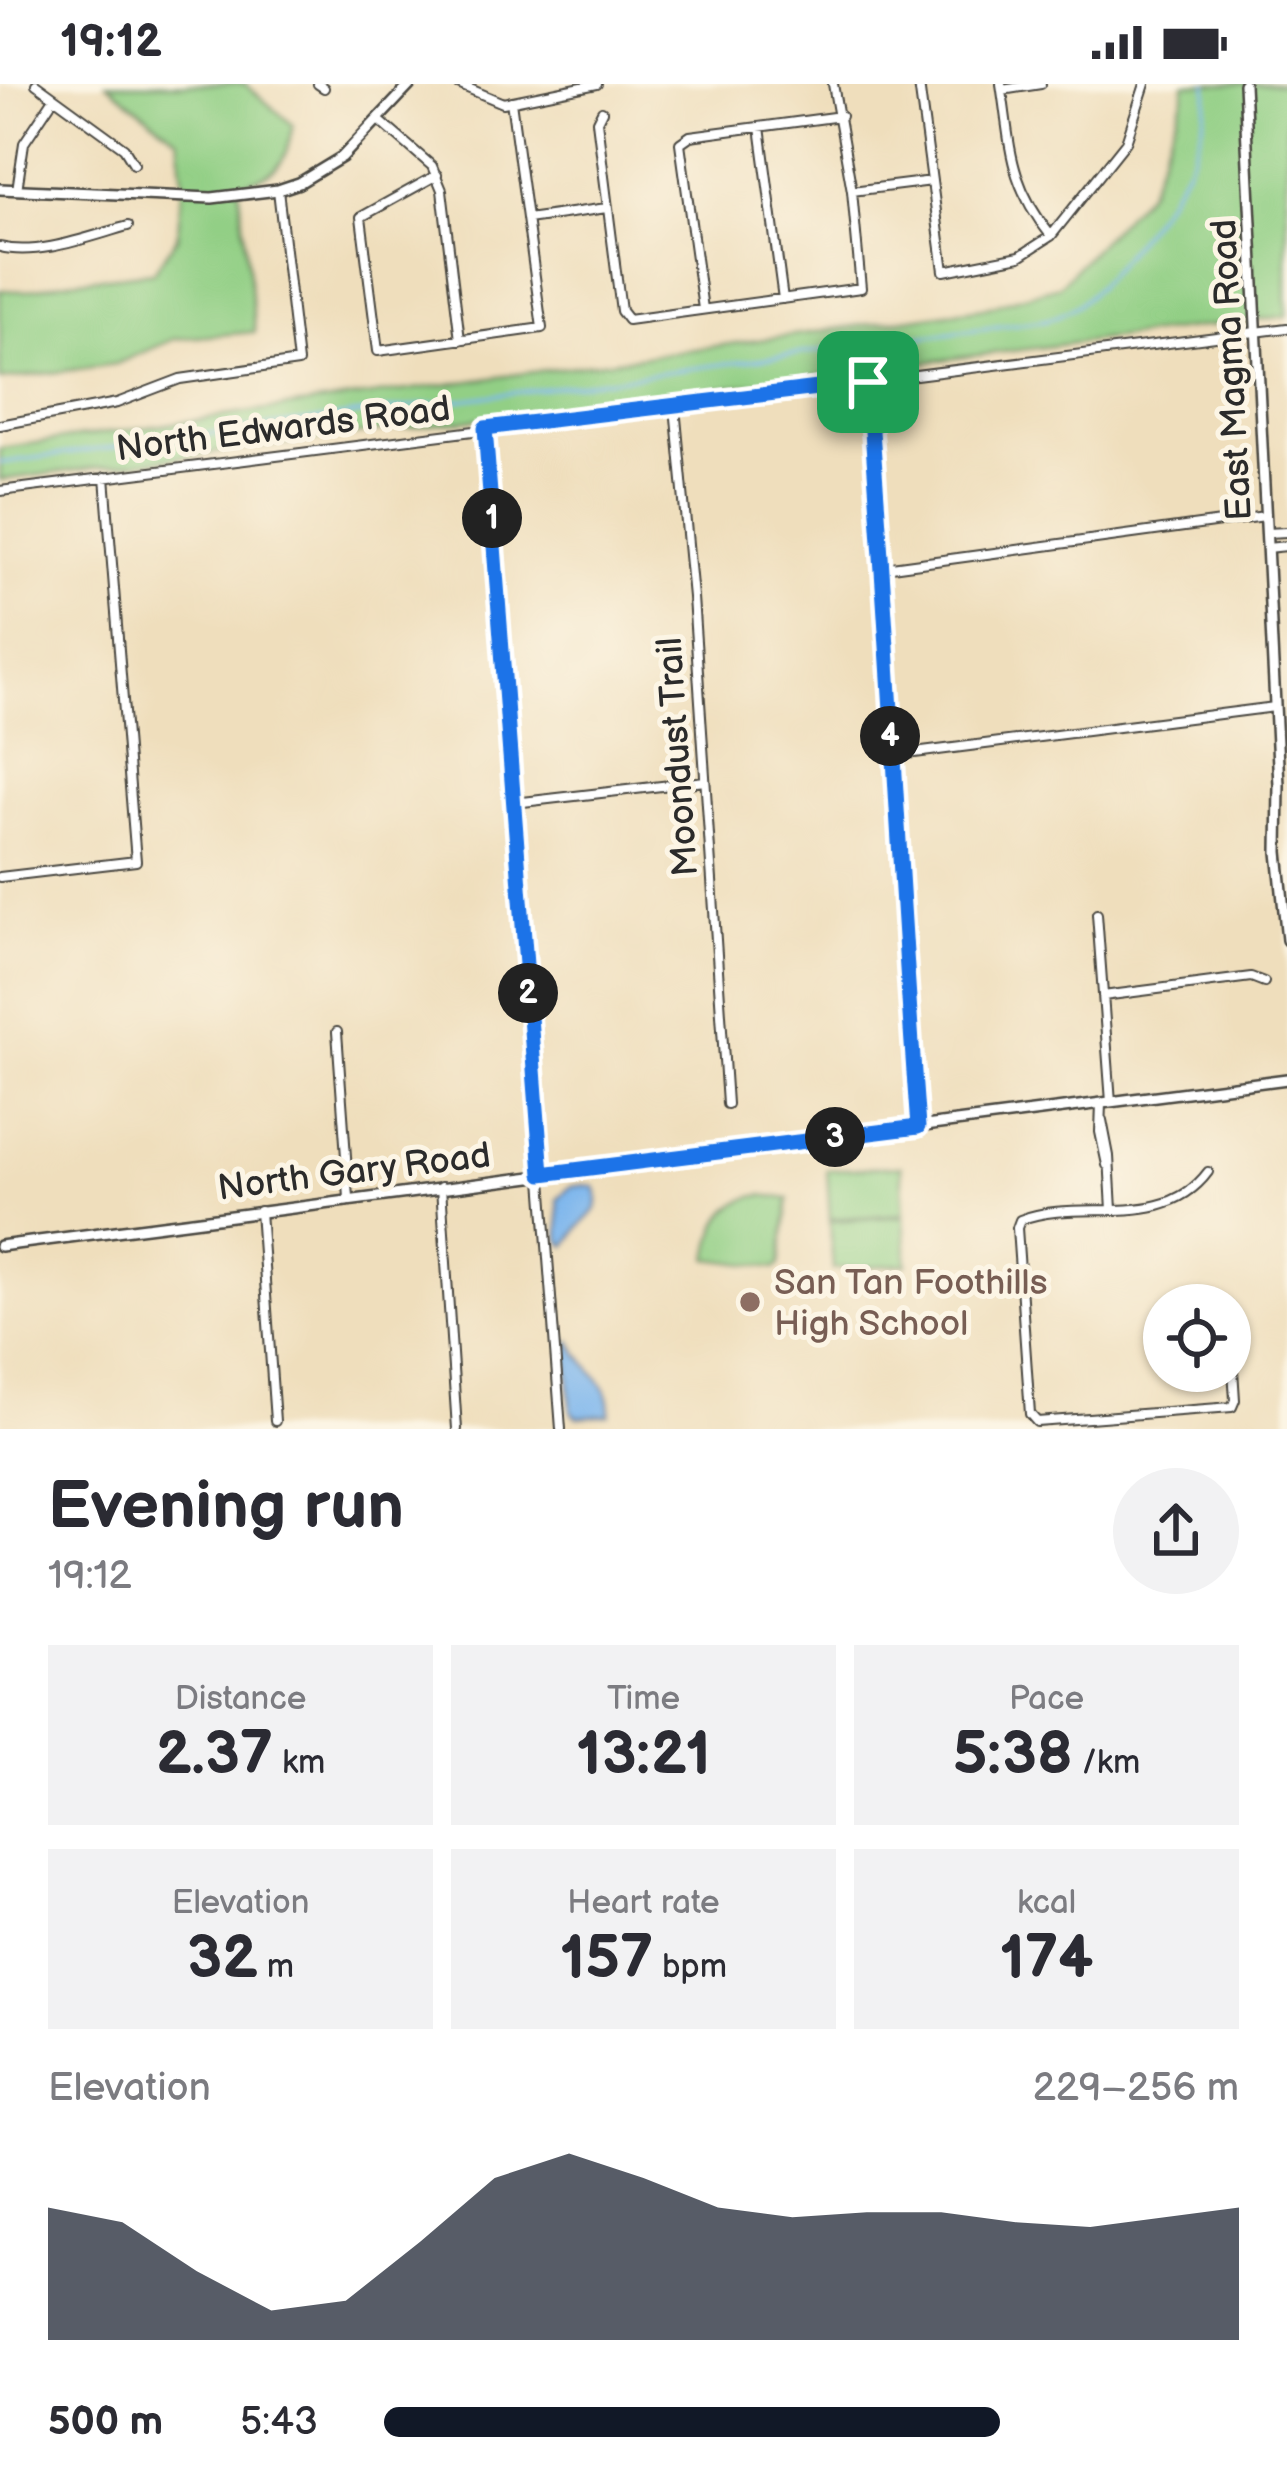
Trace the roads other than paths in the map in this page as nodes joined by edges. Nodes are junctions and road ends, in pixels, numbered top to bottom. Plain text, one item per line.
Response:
1 (36, 84) edge
2 (411, 84) edge
3 (458, 84) edge
4 (597, 84) edge
5 (833, 84) edge
6 (919, 84) edge
7 (1041, 84) edge
8 (1145, 84) edge
9 (1244, 84) edge
10 (1002, 87) edge
11 (55, 98) junction
12 (512, 101) junction
13 (602, 111) dead end
14 (841, 116) junction
15 (380, 121) junction
16 (760, 127) junction
17 (134, 164) dead end
18 (436, 175) junction
19 (932, 181) junction
20 (0, 189) edge
21 (17, 190) junction
22 (278, 190) junction
23 (852, 191) junction
24 (607, 208) junction
25 (527, 219) junction
26 (128, 226) dead end
27 (1051, 236) junction
28 (0, 247) edge
29 (783, 299) junction
30 (703, 309) junction
31 (1287, 328) edge
32 (1253, 332) junction
33 (460, 340) junction
34 (868, 382) junction
35 (674, 407) junction
36 (0, 424) edge
37 (485, 428) junction
38 (105, 477) junction
39 (0, 491) edge
40 (1265, 516) junction
41 (1287, 532) edge
42 (1266, 533) junction
43 (1287, 546) edge
44 (1267, 548) junction
45 (884, 568) junction
46 (1279, 712) edge
47 (891, 756) junction
48 (704, 781) junction
49 (514, 803) junction
50 (0, 877) edge
51 (1097, 914) dead end
52 (1287, 940) edge
53 (1264, 982) dead end
54 (1103, 996) junction
55 (337, 1032) dead end
56 (1287, 1078) edge
57 (1106, 1103) junction
58 (727, 1104) dead end
59 (918, 1127) junction
60 (1208, 1172) dead end
61 (542, 1174) junction
62 (441, 1186) junction
63 (349, 1198) junction
64 (260, 1210) junction
65 (1112, 1210) junction
66 (0, 1246) edge
67 (1234, 1392) edge
68 (275, 1421) dead end
69 (457, 1429) edge
70 (561, 1429) edge

1 - 11 street
2 - 15 street
3 - 12 street
4 - 12 street
5 - 14 street
6 - 19 street
7 - 10 street
8 - 27 street
9 - 32 street, East Magma Road
10 - 27 street
11 - 17 street
11 - 21 street
12 - 25 street
13 - 24 street
14 - 16 street
14 - 23 street
15 - 18 street
15 - 22 street
16 - 29 street
16 - 30 street
18 - 33 street
18 - 33 street
19 - 23 street
19 - 27 street
20 - 21 street
21 - 22 street
22 - 36 street
23 - 29 street
24 - 25 street
24 - 30 street
25 - 33 street
26 - 28 street
29 - 30 street
31 - 32 street, North Edwards Road
32 - 34 street, North Edwards Road
32 - 40 street, East Magma Road
34 - 35 street, North Edwards Road
34 - 45 street
35 - 37 street, North Edwards Road
35 - 48 street, Moondust Trail
37 - 38 street, North Edwards Road
37 - 49 street
38 - 39 street, North Edwards Road
38 - 50 street
40 - 42 street, East Magma Road
40 - 45 street
41 - 42 street
42 - 44 street, East Magma Road
43 - 44 street
44 - 46 street, East Magma Road
45 - 47 street
46 - 47 street
46 - 52 street, East Magma Road
47 - 59 street
48 - 49 street
48 - 58 street, Moondust Trail
49 - 61 street
51 - 54 street
53 - 54 street
54 - 57 street
55 - 63 street
56 - 57 street, North Gary Road
57 - 59 street, North Gary Road
57 - 65 street
59 - 61 street, North Gary Road
60 - 65 street
61 - 62 street, North Gary Road
61 - 70 street
62 - 63 street, North Gary Road
62 - 69 street
63 - 64 street, North Gary Road
64 - 66 street, North Gary Road
64 - 68 street
65 - 67 street

